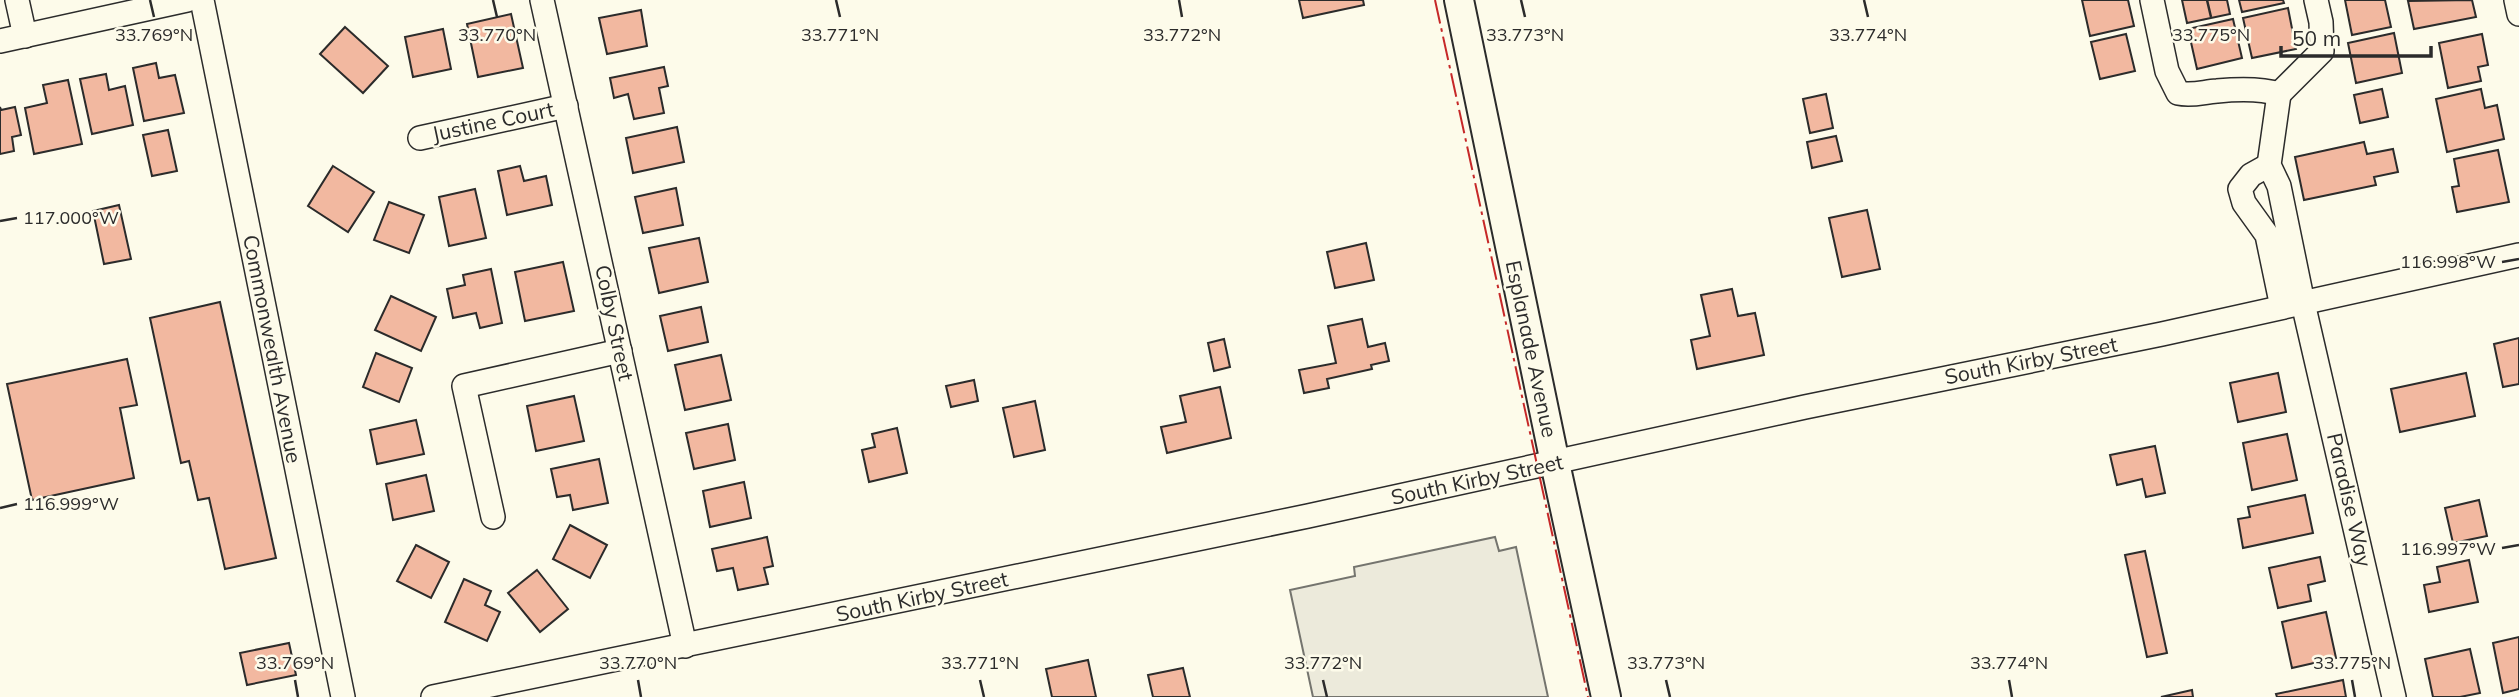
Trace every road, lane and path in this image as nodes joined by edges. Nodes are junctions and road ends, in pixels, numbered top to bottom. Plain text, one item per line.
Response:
1 (18, 0) edge
2 (187, 0) edge
3 (202, 0) edge
4 (542, 0) edge
5 (1459, 0) edge
6 (2152, 0) edge
7 (2316, 0) edge
8 (2516, 0) edge
9 (2519, 14) edge
10 (25, 36) junction
11 (0, 41) edge
12 (2279, 94) junction
13 (566, 106) junction
14 (420, 138) dead end
15 (2269, 165) junction
16 (2519, 255) edge
17 (2292, 305) junction
18 (620, 351) junction
19 (1555, 463) junction
20 (493, 517) dead end
21 (685, 646) junction
22 (343, 697) edge
23 (432, 697) edge
24 (1606, 697) edge
25 (2394, 697) edge

1 - 10 street
2 - 10 street
3 - 22 street, Commonwealth Avenue
4 - 13 street, Colby Street
5 - 19 main road, Esplanade Avenue
6 - 12 street
7 - 12 street
8 - 9 street
10 - 11 street
12 - 15 street
13 - 14 street, Justine Court
13 - 18 street, Colby Street
15 - 17 street
15 - 17 street
16 - 17 street, South Kirby Street
17 - 19 street, South Kirby Street
17 - 25 street, Paradise Way
18 - 20 street
18 - 21 street, Colby Street
19 - 21 street, South Kirby Street
19 - 24 main road, Esplanade Avenue
21 - 23 street, South Kirby Street

